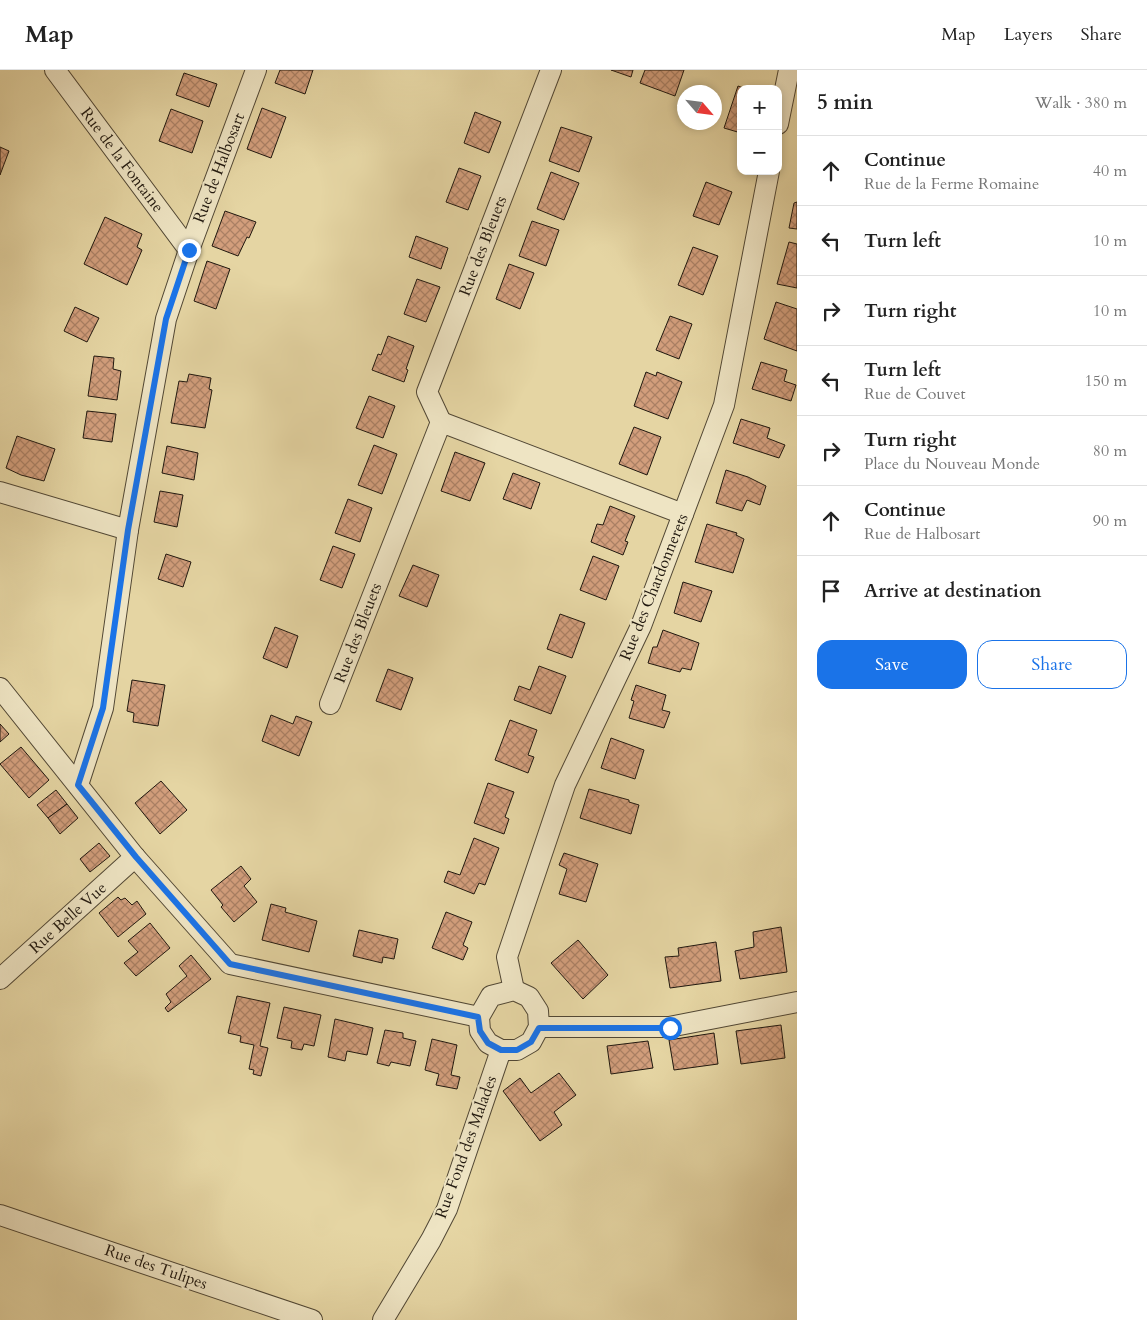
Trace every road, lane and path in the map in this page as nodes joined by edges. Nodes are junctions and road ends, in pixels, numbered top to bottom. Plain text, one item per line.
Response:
1 (55, 70) edge
2 (256, 70) edge
3 (551, 70) edge
4 (789, 70) edge
5 (782, 104) edge
6 (768, 175) edge
7 (189, 250) junction
8 (441, 422) junction
9 (0, 492) edge
10 (684, 514) junction
11 (128, 530) junction
12 (0, 688) edge
13 (330, 704) dead end
14 (78, 785) junction
15 (136, 857) junction
16 (0, 979) edge
17 (514, 990) junction
18 (797, 1002) edge
19 (478, 1017) junction
20 (539, 1028) junction
21 (501, 1050) junction
22 (0, 1215) edge
23 (312, 1320) edge
24 (383, 1320) edge

1 - 7 street, Rue de la Fontaine
2 - 7 street, Rue de Halbosart
3 - 8 street, Rue des Bleuets
4 - 5 street
6 - 10 street, Rue des Chardonnerets
7 - 11 street, Rue de Halbosart
8 - 10 street
8 - 13 street, Rue des Bleuets
9 - 11 street
10 - 17 street, Rue des Chardonnerets
11 - 14 street, Rue de Halbosart
12 - 14 street
14 - 15 street
15 - 16 street, Rue Belle Vue
15 - 19 street
17 - 19 street
17 - 20 street
18 - 20 street
19 - 21 street
20 - 21 street
21 - 24 street, Rue Fond des Malades
22 - 23 street, Rue des Tulipes

